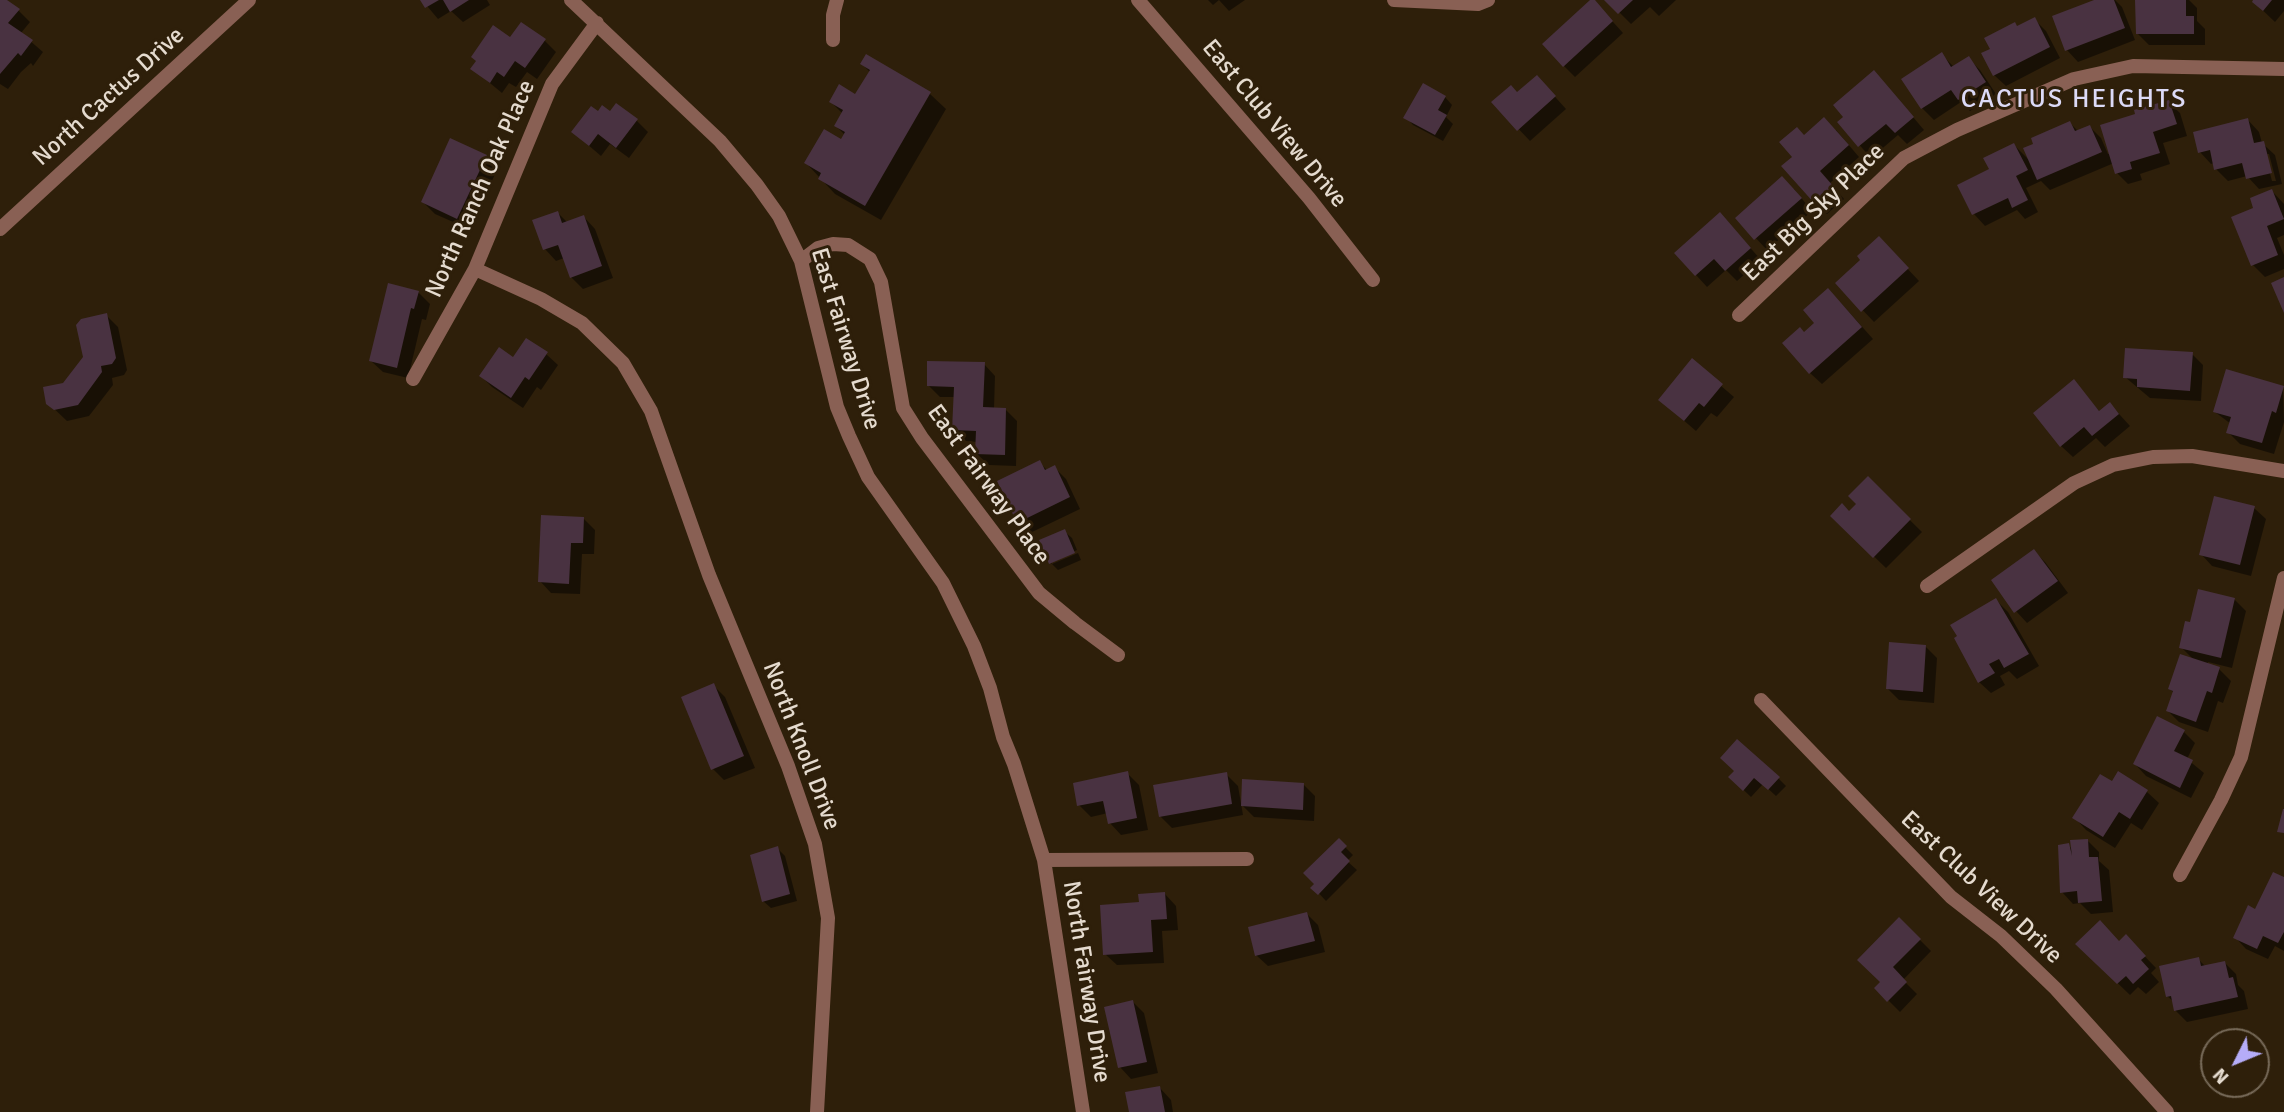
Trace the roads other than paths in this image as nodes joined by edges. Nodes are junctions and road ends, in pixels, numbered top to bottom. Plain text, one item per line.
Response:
1 (249, 0) edge
2 (571, 0) edge
3 (837, 0) edge
4 (1138, 0) edge
5 (1394, 0) edge
6 (1488, 0) edge
7 (597, 23) junction
8 (833, 40) dead end
9 (2284, 69) edge
10 (0, 229) edge
11 (801, 261) junction
12 (475, 269) junction
13 (1373, 280) dead end
14 (1739, 315) dead end
15 (413, 379) dead end
16 (2284, 471) edge
17 (2284, 578) edge
18 (1927, 586) dead end
19 (1118, 655) dead end
20 (1761, 700) dead end
21 (1247, 859) dead end
22 (1044, 860) junction
23 (2180, 875) dead end
24 (817, 1112) edge
25 (1083, 1112) edge
26 (2167, 1112) edge

1 - 10 street, North Cactus Drive
2 - 7 street, East Fairway Drive
3 - 8 street
4 - 13 street, East Club View Drive
5 - 6 street
7 - 11 street, East Fairway Drive
7 - 12 street, North Ranch Oak Place
9 - 14 street, East Big Sky Place
11 - 19 street, East Fairway Place
11 - 22 street, East Fairway Drive
12 - 15 street, North Ranch Oak Place
12 - 24 street, North Knoll Drive
16 - 18 street
17 - 23 street
20 - 26 street, East Club View Drive
21 - 22 street
22 - 25 street, North Fairway Drive

